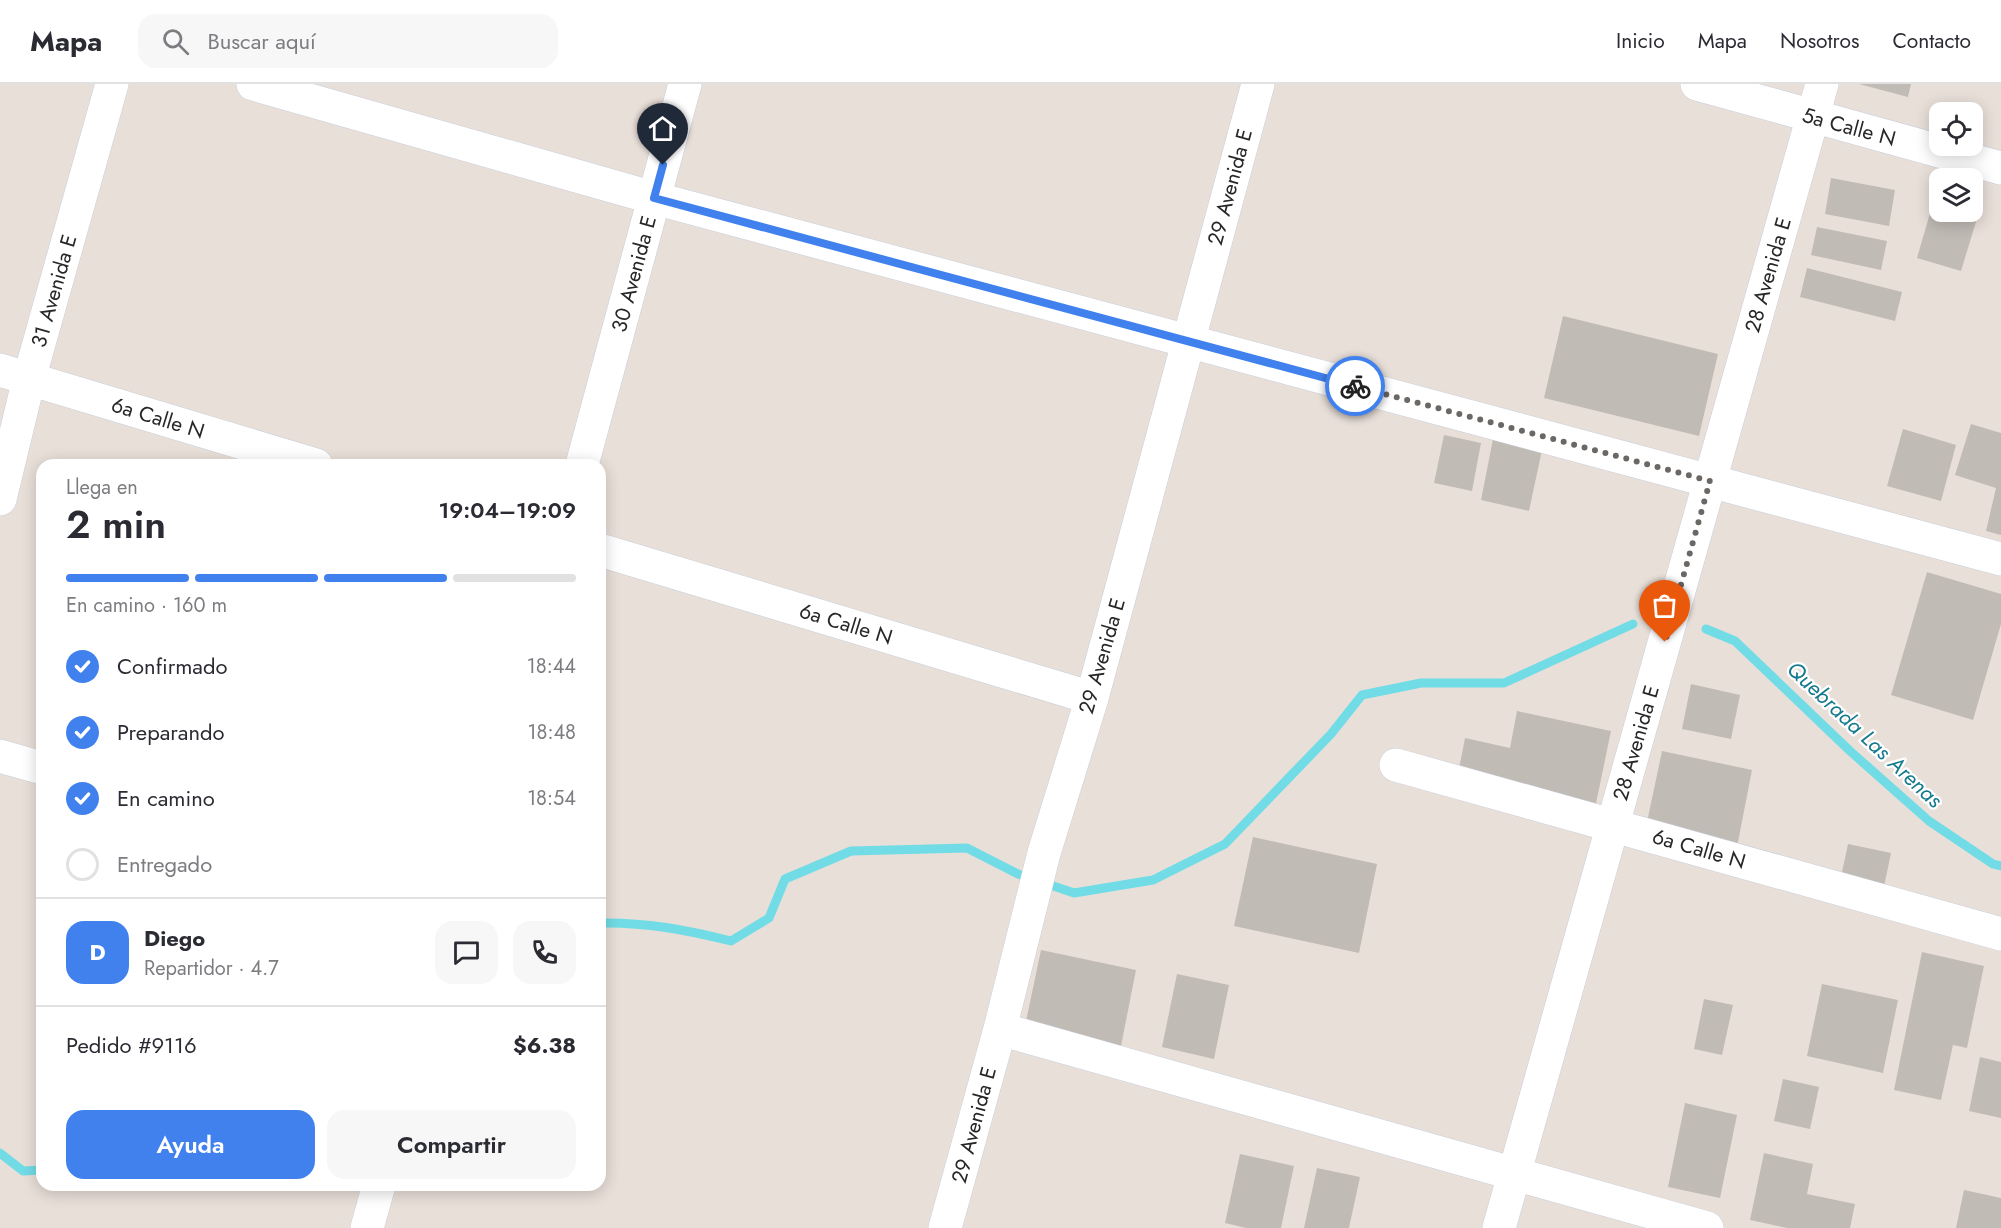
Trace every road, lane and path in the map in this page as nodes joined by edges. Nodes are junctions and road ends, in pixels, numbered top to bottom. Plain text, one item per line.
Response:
1 (112, 84) edge
2 (253, 84) edge
3 (685, 84) edge
4 (1258, 84) edge
5 (1697, 84) edge
6 (1822, 84) edge
7 (1813, 117) junction
8 (2001, 168) edge
9 (654, 198) junction
10 (1189, 341) junction
11 (15, 375) edge
12 (296, 459) edge
13 (584, 459) edge
14 (1710, 481) junction
15 (0, 499) edge
16 (606, 552) edge
17 (2001, 559) edge
18 (1092, 698) junction
19 (0, 756) edge
20 (1396, 765) dead end
21 (36, 766) edge
22 (1613, 825) junction
23 (2001, 934) edge
24 (1000, 1029) junction
25 (1515, 1173) junction
26 (377, 1191) edge
27 (367, 1228) edge
28 (945, 1228) edge
29 (1499, 1228) edge
30 (1707, 1228) edge

1 - 11 street, 31 Avenida E
2 - 9 street
3 - 9 street, 30 Avenida E
4 - 10 street, 29 Avenida E
5 - 7 street, 5a Calle N
6 - 7 street, 28 Avenida E
7 - 8 street, 5a Calle N
7 - 14 street, 28 Avenida E
9 - 10 street
9 - 13 street, 30 Avenida E
10 - 14 street
10 - 18 street, 29 Avenida E
11 - 12 street, 6a Calle N
11 - 15 street, 31 Avenida E
14 - 17 street
14 - 22 street, 28 Avenida E
16 - 18 street, 6a Calle N
18 - 24 street, 29 Avenida E
19 - 21 street
20 - 22 street, 6a Calle N
22 - 23 street, 6a Calle N
22 - 25 street, 28 Avenida E
24 - 25 street
24 - 28 street, 29 Avenida E
25 - 29 street, 28 Avenida E
25 - 30 street
26 - 27 street

